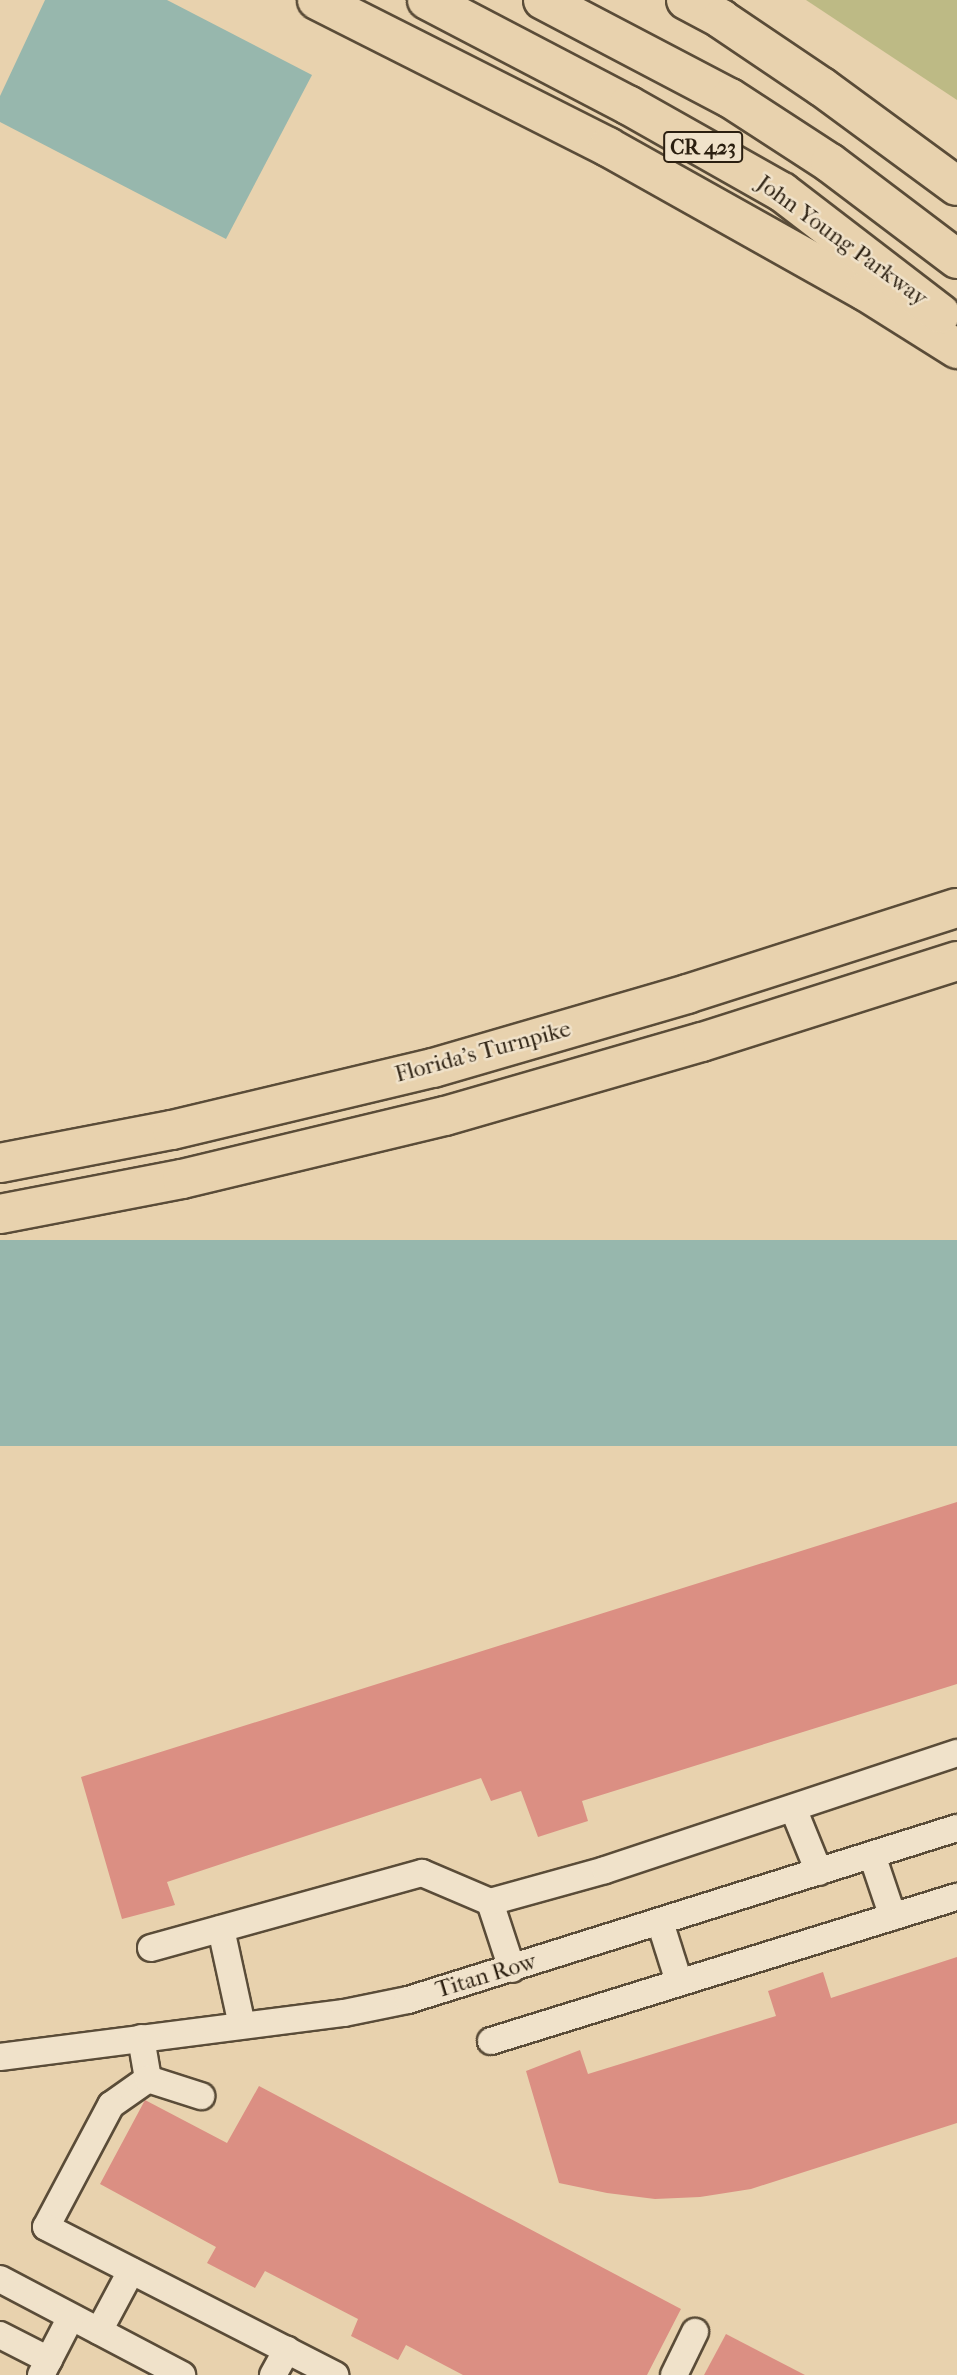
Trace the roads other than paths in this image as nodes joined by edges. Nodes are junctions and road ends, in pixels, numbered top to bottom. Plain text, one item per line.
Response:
1 (317, 0) edge
2 (427, 0) edge
3 (544, 0) edge
4 (686, 0) edge
5 (957, 186) edge
6 (957, 259) edge
7 (957, 327) edge
8 (957, 349) edge
9 (957, 908) edge
10 (957, 961) edge
11 (0, 1163) edge
12 (0, 1214) edge
13 (957, 1753) edge
14 (793, 1808) junction
15 (957, 1828) edge
16 (872, 1855) junction
17 (819, 1872) junction
18 (957, 1897) edge
19 (490, 1902) junction
20 (893, 1917) junction
21 (660, 1922) junction
22 (221, 1928) junction
23 (151, 1948) dead end
24 (512, 1969) junction
25 (679, 1982) junction
26 (242, 2025) junction
27 (141, 2038) junction
28 (491, 2042) dead end
29 (0, 2057) edge
30 (148, 2080) junction
31 (201, 2096) dead end
32 (131, 2271) junction
33 (0, 2279) edge
34 (71, 2317) junction
35 (99, 2331) junction
36 (695, 2332) dead end
37 (0, 2335) edge
38 (287, 2350) junction
39 (44, 2371) edge
40 (182, 2375) edge
41 (272, 2375) edge
42 (335, 2375) edge
43 (674, 2375) edge

1 - 8 highway
2 - 7 highway, John Young Parkway / CR 423
3 - 6 highway, CR 423
4 - 5 highway
9 - 11 highway, Florida's Turnpike
10 - 12 highway
13 - 14 street
14 - 17 street
14 - 19 street
15 - 16 street, Titan Row
16 - 17 street, Titan Row
16 - 20 street
17 - 21 street, Titan Row
18 - 20 street
19 - 22 street
19 - 24 street
20 - 25 street
21 - 24 street, Titan Row
21 - 25 street
22 - 23 street
22 - 26 street
24 - 26 street, Titan Row
25 - 28 street
26 - 27 street, Titan Row
27 - 29 street, Titan Row
27 - 30 street
30 - 31 street
30 - 32 street
32 - 35 street
32 - 38 street
33 - 34 street
34 - 35 street
34 - 39 street
35 - 40 street
36 - 43 street
37 - 39 street
38 - 41 street
38 - 42 street

